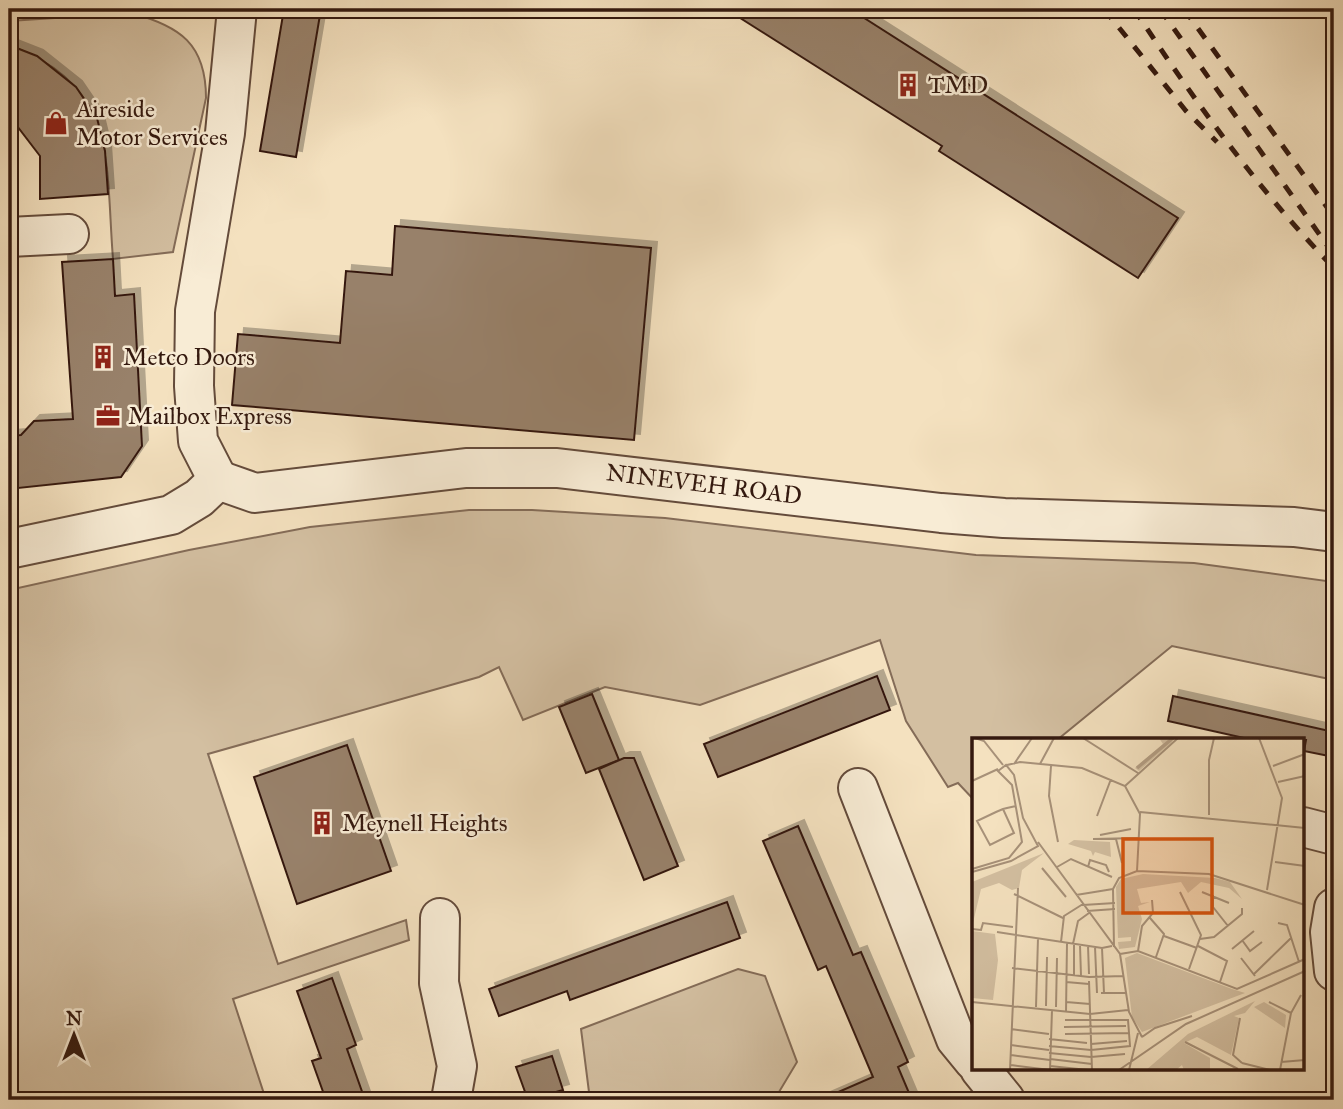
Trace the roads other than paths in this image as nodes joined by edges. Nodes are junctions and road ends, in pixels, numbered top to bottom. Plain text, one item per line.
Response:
1 (237, 9) edge
2 (69, 234) dead end
3 (9, 237) edge
4 (218, 480) junction
5 (1192, 523) junction
6 (1334, 532) edge
7 (9, 549) edge
8 (1334, 556) edge
9 (858, 788) dead end
10 (1304, 827) edge
11 (1334, 835) edge
12 (1334, 908) edge
13 (440, 918) dead end
14 (1334, 971) edge
15 (972, 1059) edge
16 (981, 1070) edge
17 (451, 1100) edge
18 (1005, 1100) edge

1 - 4 street
2 - 3 street
4 - 5 street, NINEVEH ROAD
4 - 7 street
5 - 6 street, NINEVEH ROAD
5 - 8 street, NINEVEH ROAD
9 - 15 street
10 - 11 street
12 - 14 street
13 - 17 street
16 - 18 street

